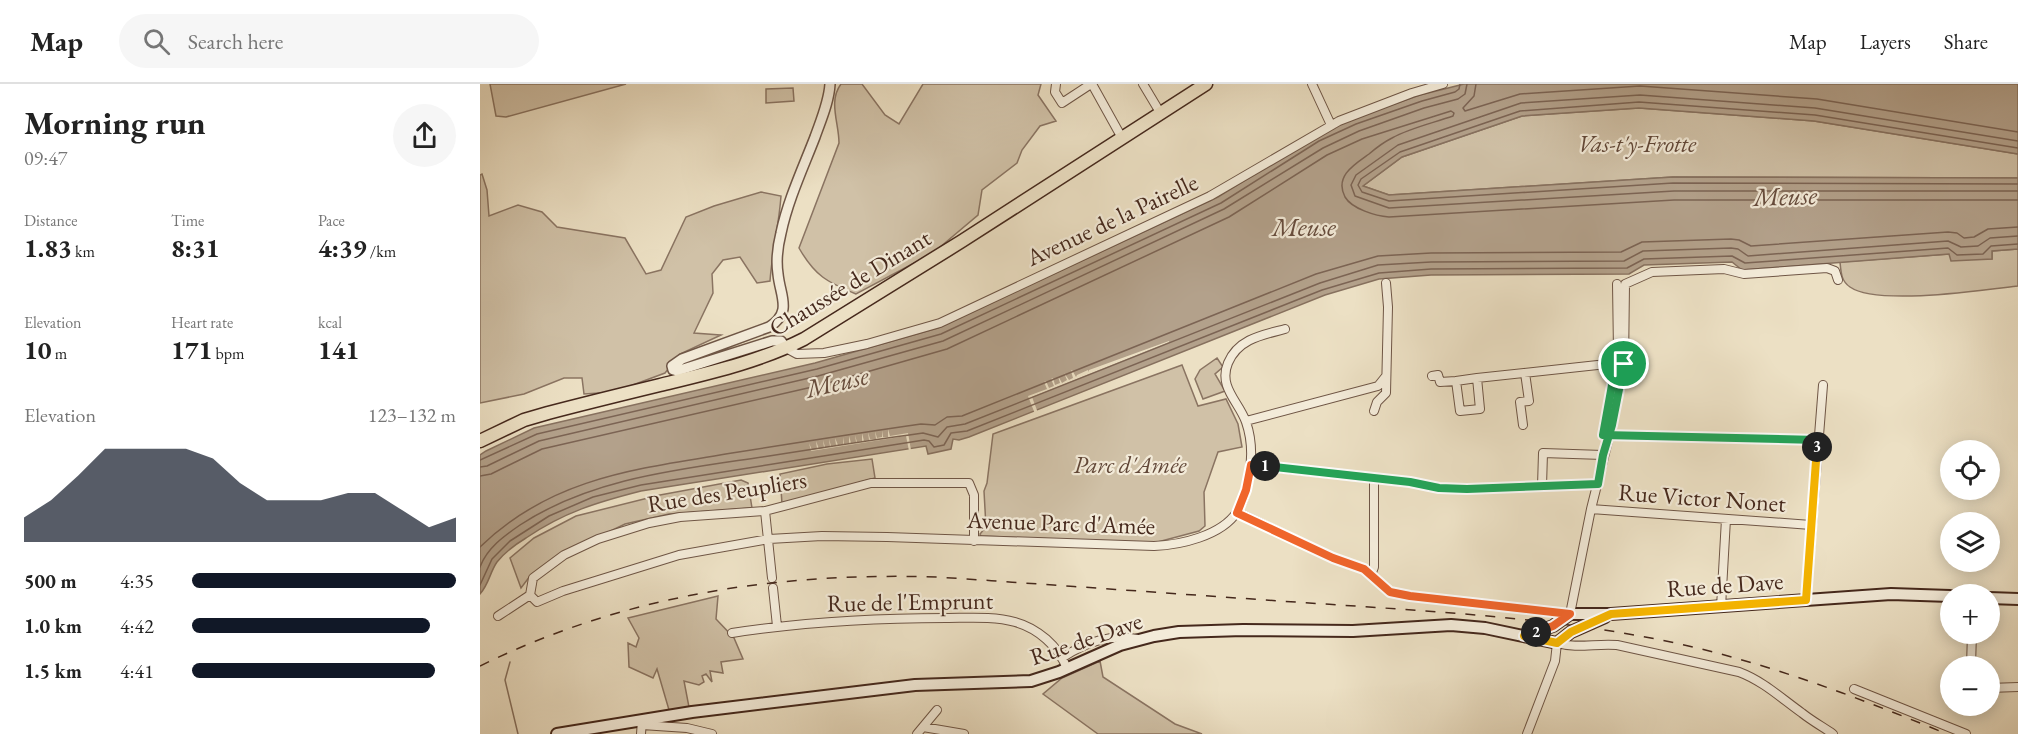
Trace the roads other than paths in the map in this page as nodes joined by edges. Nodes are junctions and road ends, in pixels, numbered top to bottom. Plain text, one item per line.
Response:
1 (830, 84) edge
2 (1056, 84) edge
3 (1092, 84) edge
4 (1143, 84) edge
5 (1206, 84) edge
6 (1312, 84) edge
7 (1443, 84) edge
8 (1161, 114) junction
9 (1331, 125) junction
10 (1122, 138) junction
11 (1838, 280) dead end
12 (1386, 284) dead end
13 (1285, 329) dead end
14 (786, 348) junction
15 (1620, 363) junction
16 (1525, 373) junction
17 (1386, 376) junction
18 (1432, 376) dead end
19 (1477, 378) junction
20 (1456, 381) junction
21 (1822, 385) dead end
22 (1378, 386) junction
23 (1377, 402) junction
24 (1374, 411) dead end
25 (1246, 421) junction
26 (1523, 425) dead end
27 (1606, 436) junction
28 (1818, 440) junction
29 (480, 441) edge
30 (1603, 455) junction
31 (1251, 465) junction
32 (1374, 478) junction
33 (1598, 484) junction
34 (1542, 486) junction
35 (1591, 509) junction
36 (765, 511) junction
37 (1237, 513) junction
38 (1726, 519) junction
39 (1811, 525) junction
40 (769, 539) junction
41 (974, 541) junction
42 (1371, 575) junction
43 (772, 578) dead end
44 (773, 588) dead end
45 (530, 595) junction
46 (1940, 596) edge
47 (2000, 598) edge
48 (2018, 599) edge
49 (1806, 600) junction
50 (1721, 607) junction
51 (1570, 614) junction
52 (1611, 614) junction
53 (498, 616) dead end
54 (777, 626) junction
55 (1553, 626) junction
56 (1571, 632) junction
57 (732, 633) dead end
58 (1524, 636) junction
59 (1138, 639) junction
60 (1557, 643) junction
61 (1063, 657) junction
62 (1066, 669) junction
63 (2018, 687) edge
64 (2000, 688) edge
65 (1854, 689) dead end
66 (937, 710) dead end
67 (642, 726) edge
68 (923, 727) junction
69 (557, 734) edge
70 (712, 734) edge
71 (917, 734) edge
72 (964, 734) edge
73 (1527, 734) edge
74 (1833, 734) edge
75 (1966, 734) edge

1 - 14 street
2 - 3 street
3 - 10 street
4 - 8 street
5 - 8 main road, Chaussée de Dinant
6 - 9 street
7 - 9 street, Avenue de la Pairelle
8 - 10 main road, Chaussée de Dinant
9 - 14 street, Avenue de la Pairelle
10 - 14 main road, Chaussée de Dinant
11 - 15 street
12 - 17 street
13 - 25 street
14 - 29 main road, Chaussée de Dinant
15 - 16 street
15 - 27 street
16 - 19 street
16 - 26 street
17 - 22 street
17 - 23 street
18 - 20 street
19 - 20 street
19 - 20 street
21 - 28 street
22 - 23 street
22 - 25 street
23 - 24 street
25 - 31 street
27 - 28 street
27 - 30 street
28 - 39 street
30 - 33 street
30 - 34 street
31 - 32 street
31 - 37 street
32 - 34 street
32 - 42 street
33 - 34 street
33 - 35 street
35 - 38 street, Rue Victor Nonet
35 - 51 street
36 - 40 street
36 - 41 street, Rue des Peupliers
36 - 45 street, Rue des Peupliers
37 - 41 street, Avenue Parc d'Amée
37 - 42 street
38 - 39 street, Rue Victor Nonet
38 - 50 street
39 - 49 street
40 - 41 street, Avenue Parc d'Amée
40 - 43 street
40 - 45 street, Avenue Parc d'Amée
42 - 51 street
44 - 54 street
45 - 53 street
46 - 49 main road, Rue de Dave
47 - 48 main road
49 - 50 main road, Rue de Dave
50 - 52 main road, Rue de Dave
51 - 52 main road, Rue de Dave
51 - 55 main road
51 - 56 main road
52 - 56 main road, Rue de Dave
54 - 57 street, Rue de l'Emprunt
54 - 61 street, Rue de l'Emprunt
55 - 58 main road
55 - 60 main road
56 - 60 main road, Rue de Dave
58 - 59 main road, Rue de Dave
58 - 60 main road, Rue de Dave
59 - 61 street
59 - 62 main road, Rue de Dave
60 - 73 street
60 - 74 street
61 - 62 street
62 - 67 main road, Rue de Dave
63 - 64 street
65 - 75 street
66 - 68 street
67 - 69 main road, Rue de Dave
67 - 70 street
68 - 71 street
68 - 72 street

